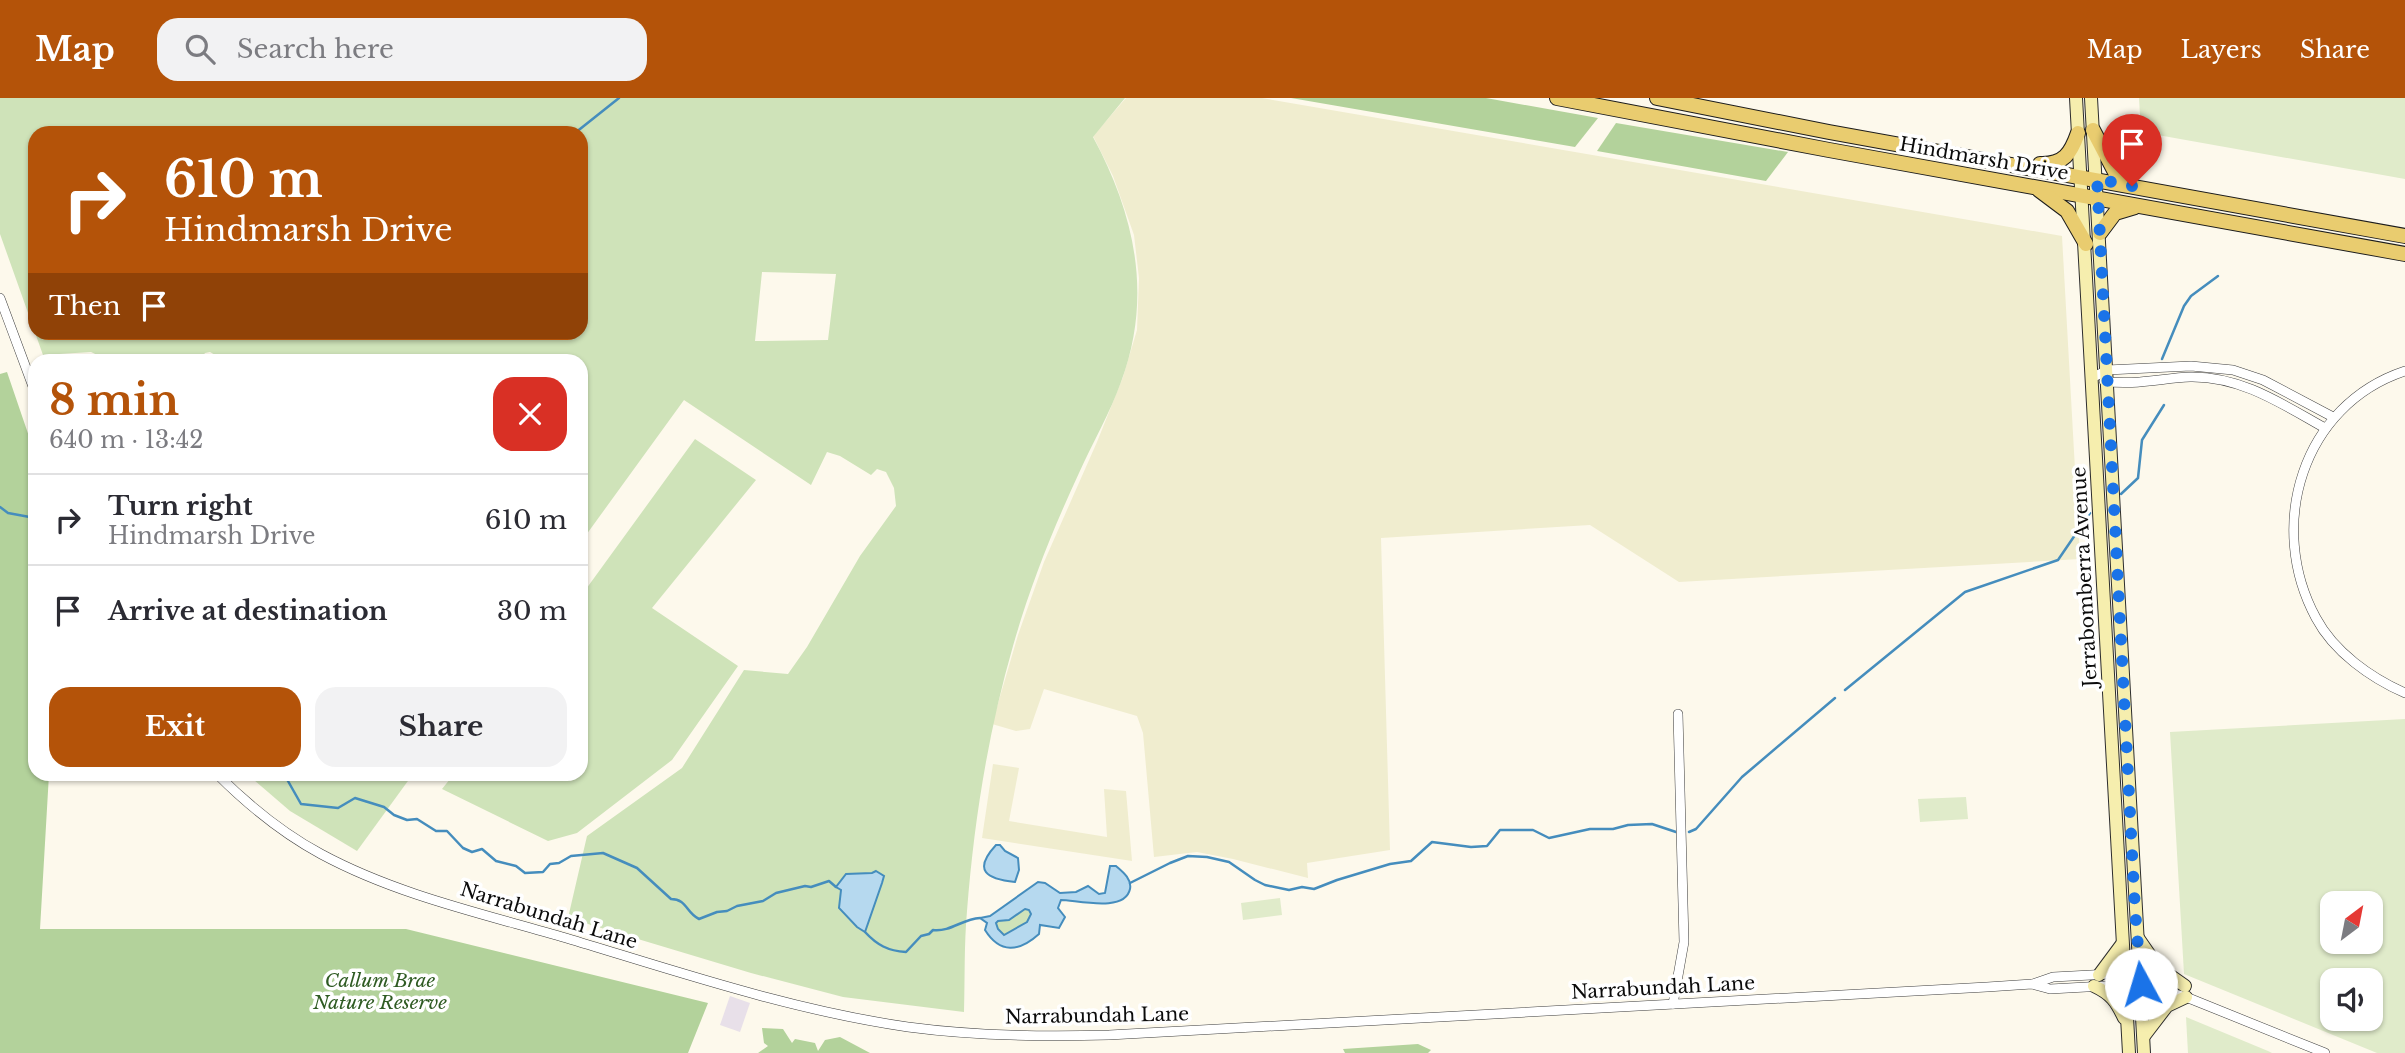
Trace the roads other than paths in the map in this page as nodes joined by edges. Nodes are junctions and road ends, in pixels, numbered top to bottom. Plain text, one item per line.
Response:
1 (1557, 98) edge
2 (1657, 98) edge
3 (2076, 98) edge
4 (2091, 98) edge
5 (1617, 104) edge
6 (2085, 132) junction
7 (1987, 160) junction
8 (2081, 177) junction
9 (2097, 179) junction
10 (2025, 184) junction
11 (2132, 186) junction
12 (2081, 195) junction
13 (2098, 198) junction
14 (2140, 206) junction
15 (2100, 233) junction
16 (2405, 236) edge
17 (2085, 244) junction
18 (2405, 254) edge
19 (0, 298) edge
20 (2405, 371) edge
21 (28, 373) edge
22 (2107, 376) junction
23 (2092, 378) junction
24 (2109, 402) junction
25 (2094, 404) junction
26 (2333, 417) junction
27 (2325, 428) junction
28 (2405, 692) edge
29 (1678, 714) dead end
30 (225, 781) edge
31 (2136, 935) junction
32 (2122, 944) junction
33 (2140, 970) junction
34 (2126, 977) junction
35 (2096, 980) junction
36 (2141, 984) junction
37 (2185, 991) junction
38 (1673, 1004) junction
39 (2127, 1025) junction
40 (2144, 1036) junction
41 (2129, 1053) edge
42 (2144, 1053) edge
43 (2325, 1053) edge

1 - 5 main road, Hindmarsh Drive
2 - 7 main road, Hindmarsh Drive
3 - 6 street, Jerrabomberra Avenue
4 - 6 street, Jerrabomberra Avenue
5 - 10 main road, Hindmarsh Drive
6 - 7 main road
6 - 8 street, Jerrabomberra Avenue
6 - 9 street, Jerrabomberra Avenue
6 - 11 main road
7 - 8 main road, Hindmarsh Drive
8 - 9 main road, Hindmarsh Drive
8 - 12 street, Jerrabomberra Avenue
9 - 11 main road, Hindmarsh Drive
9 - 13 street, Jerrabomberra Avenue
10 - 12 main road, Hindmarsh Drive
10 - 17 main road
11 - 16 main road, Hindmarsh Drive
12 - 13 main road, Hindmarsh Drive
12 - 17 street, Jerrabomberra Avenue
13 - 14 main road, Hindmarsh Drive
13 - 15 street, Jerrabomberra Avenue
14 - 15 main road
14 - 18 main road, Hindmarsh Drive
15 - 22 street, Jerrabomberra Avenue
17 - 23 street, Jerrabomberra Avenue
19 - 21 street
20 - 26 street
22 - 23 street
22 - 24 street, Jerrabomberra Avenue
22 - 26 street
22 - 27 street
23 - 25 street, Jerrabomberra Avenue
24 - 25 street
24 - 31 street, Jerrabomberra Avenue
25 - 32 street, Jerrabomberra Avenue
26 - 27 street
27 - 28 street
29 - 38 street
30 - 38 street, Narrabundah Lane
31 - 33 street, Jerrabomberra Avenue
31 - 37 street
32 - 34 street, Jerrabomberra Avenue
32 - 35 street
33 - 34 street, Narrabundah Lane
33 - 36 street, Jerrabomberra Avenue
33 - 37 street, Narrabundah Lane
34 - 35 street, Narrabundah Lane
34 - 36 street, Narrabundah Lane
34 - 39 street, Jerrabomberra Avenue
35 - 38 street, Narrabundah Lane
35 - 39 street
36 - 37 street, Narrabundah Lane
36 - 40 street, Jerrabomberra Avenue
37 - 40 street
37 - 43 street, Narrabundah Lane
39 - 41 street, Jerrabomberra Avenue
40 - 42 street, Jerrabomberra Avenue

